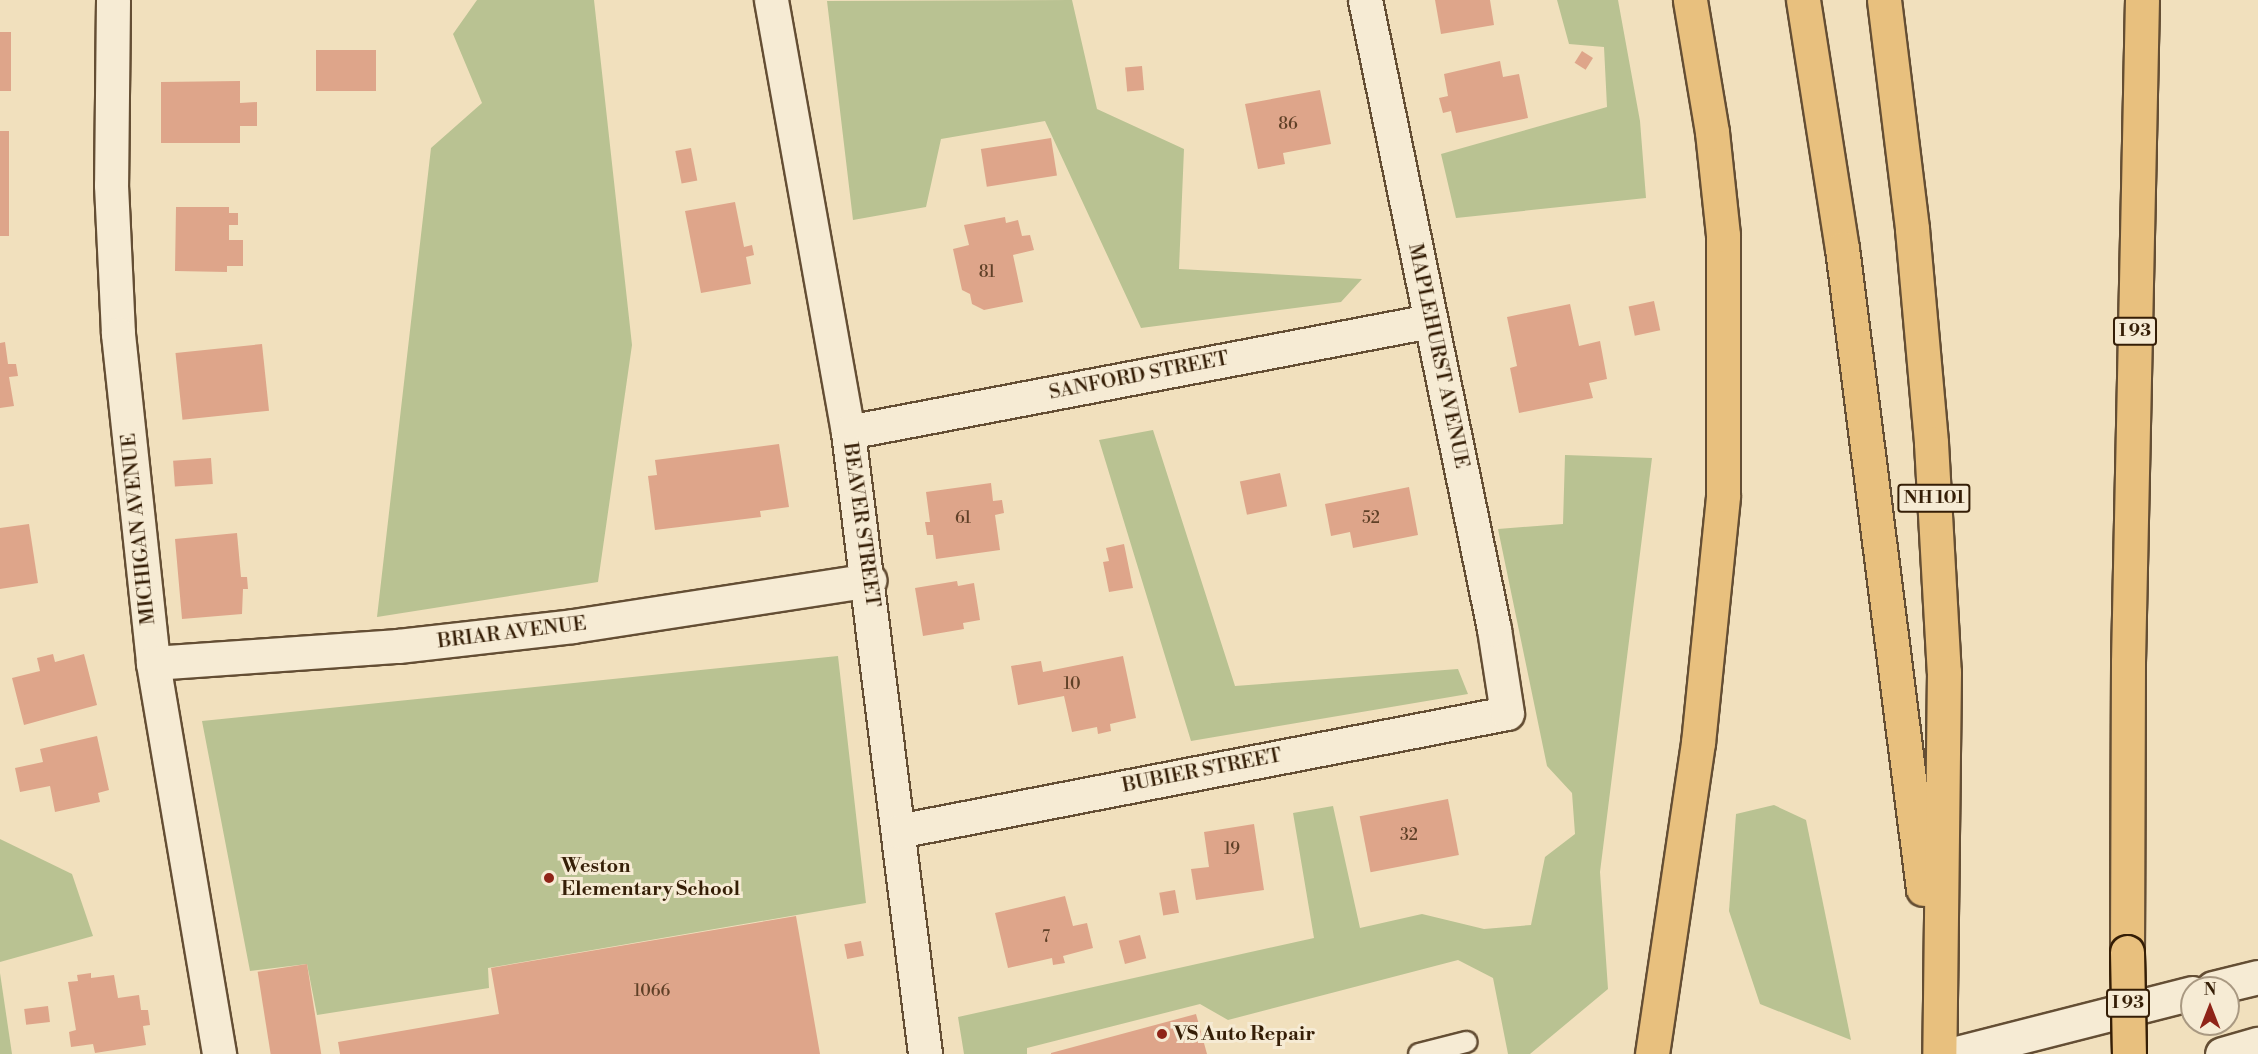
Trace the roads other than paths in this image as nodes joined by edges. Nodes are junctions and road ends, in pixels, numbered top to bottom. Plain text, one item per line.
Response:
1 (113, 0) edge
2 (771, 0) edge
3 (1365, 0) edge
4 (1690, 0) edge
5 (1803, 0) edge
6 (1884, 0) edge
7 (2142, 0) edge
8 (1430, 321) junction
9 (848, 432) junction
10 (869, 580) junction
11 (153, 663) junction
12 (1507, 713) joint
13 (898, 831) junction
14 (2258, 976) edge
15 (2240, 981) edge
16 (2180, 996) edge
17 (1937, 998) junction
18 (1466, 1042) dead end
19 (2258, 1044) edge
20 (219, 1054) edge
21 (925, 1054) edge
22 (1419, 1054) edge
23 (1652, 1054) edge
24 (1939, 1054) edge
25 (1953, 1054) edge
26 (2129, 1054) edge
27 (2222, 1054) edge

1 - 11 street, MICHIGAN AVENUE
2 - 9 street, BEAVER STREET
3 - 8 street, MAPLEHURST AVENUE
4 - 23 highway
5 - 17 highway
6 - 17 highway, NH 101
7 - 26 highway, I 93, bridge
8 - 9 street, SANFORD STREET
8 - 12 street, MAPLEHURST AVENUE
9 - 10 street, BEAVER STREET
10 - 11 street, BRIAR AVENUE
10 - 13 street, BEAVER STREET
11 - 20 street, MICHIGAN AVENUE
12 - 13 street, BUBIER STREET
13 - 21 street, BEAVER STREET
14 - 15 street
16 - 25 street
17 - 24 highway
18 - 22 lane
19 - 27 street

